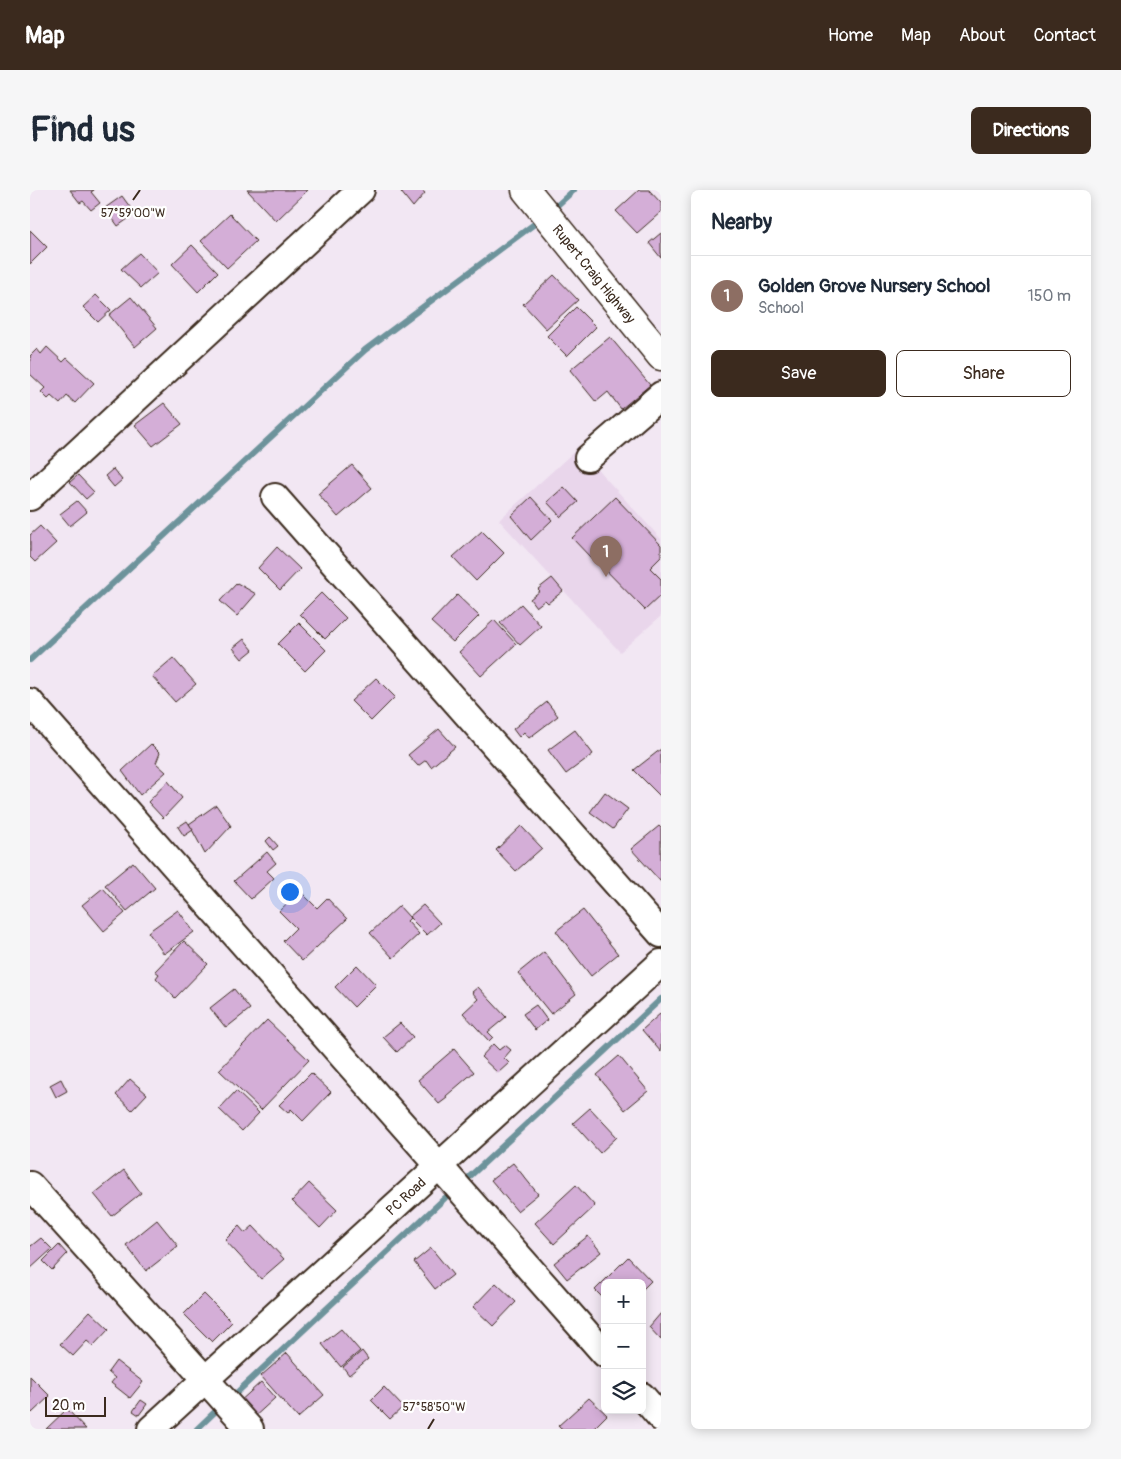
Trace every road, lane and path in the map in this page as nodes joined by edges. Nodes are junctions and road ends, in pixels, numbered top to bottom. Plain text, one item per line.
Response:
1 (361, 190) edge
2 (528, 192) edge
3 (661, 356) edge
4 (661, 395) edge
5 (588, 458) dead end
6 (30, 497) edge
7 (275, 497) dead end
8 (30, 702) edge
9 (661, 934) edge
10 (661, 963) edge
11 (439, 1166) junction
12 (30, 1186) edge
13 (601, 1349) edge
14 (210, 1383) junction
15 (646, 1401) edge
16 (661, 1418) edge
17 (151, 1429) edge
18 (250, 1429) edge

1 - 6 street
2 - 3 main road, Rupert Craig Highway
4 - 5 street
7 - 9 street
8 - 11 street
10 - 11 street, PC Road
11 - 13 street
11 - 14 street, PC Road
12 - 14 street
14 - 17 street, PC Road
14 - 18 street
15 - 16 street

